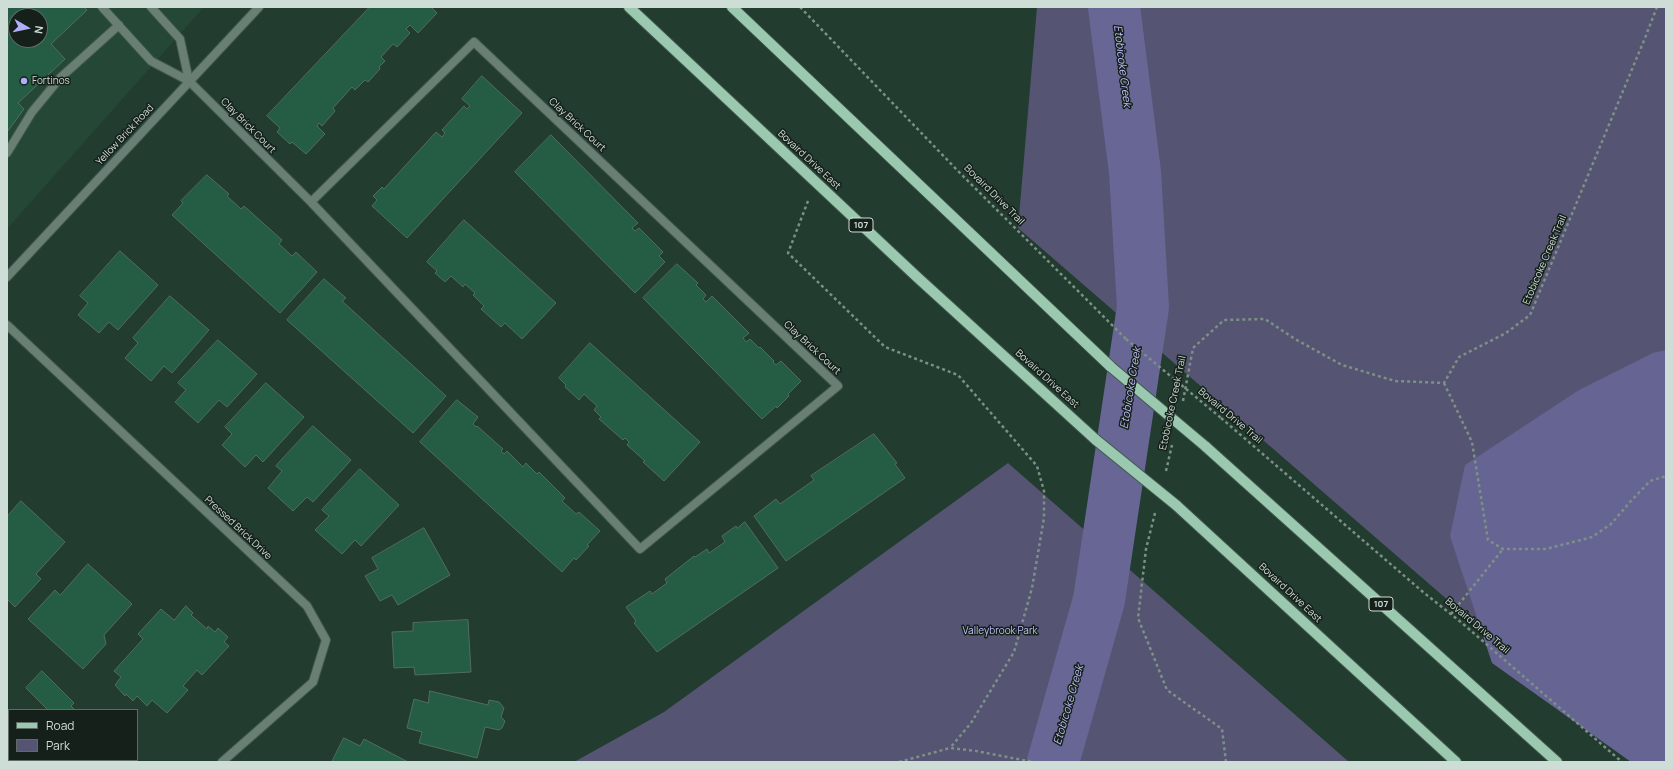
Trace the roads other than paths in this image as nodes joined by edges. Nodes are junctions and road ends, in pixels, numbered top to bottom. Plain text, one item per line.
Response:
1 (102, 7) edge
2 (151, 7) edge
3 (259, 7) edge
4 (628, 7) edge
5 (732, 7) edge
6 (119, 25) junction
7 (189, 81) junction
8 (7, 152) edge
9 (311, 202) junction
10 (7, 276) edge
11 (7, 325) edge
12 (222, 762) edge
13 (1456, 762) edge
14 (1557, 762) edge

1 - 6 street, Clay Brick Court
2 - 7 street
3 - 7 street, Yellow Brick Road
4 - 13 main road, Bovaird Drive East / 107, bridge
5 - 14 main road, 107, bridge
6 - 7 street, Clay Brick Court
6 - 8 street
7 - 9 street, Clay Brick Court
7 - 10 street, Yellow Brick Road
9 - 9 street, Clay Brick Court
11 - 12 street, Pressed Brick Drive

